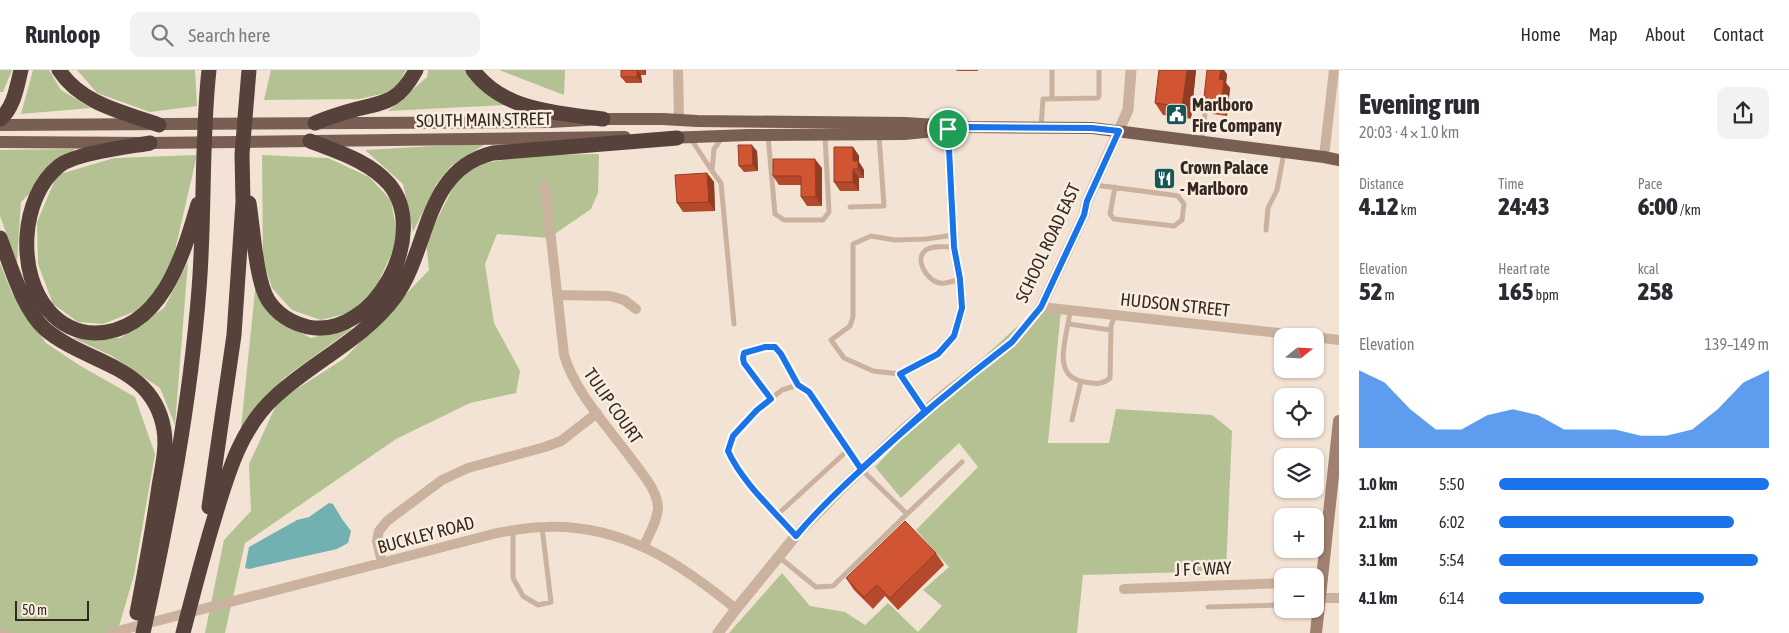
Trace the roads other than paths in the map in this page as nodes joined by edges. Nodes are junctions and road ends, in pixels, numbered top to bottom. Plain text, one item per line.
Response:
1 (22, 70) edge
2 (59, 70) edge
3 (204, 70) edge
4 (209, 70) edge
5 (249, 70) edge
6 (255, 70) edge
7 (416, 70) edge
8 (474, 70) edge
9 (678, 70) edge
10 (1052, 70) edge
11 (1099, 70) edge
12 (1131, 70) edge
13 (1334, 70) edge
14 (1208, 88) edge
15 (206, 94) junction
16 (248, 94) junction
17 (1052, 99) junction
18 (0, 119) edge
19 (603, 119) junction
20 (679, 119) junction
21 (315, 123) junction
22 (0, 125) edge
23 (166, 125) junction
24 (968, 127) junction
25 (1041, 128) junction
26 (948, 129) junction
27 (1119, 131) junction
28 (879, 134) junction
29 (768, 135) junction
30 (825, 135) junction
31 (723, 137) junction
32 (684, 138) junction
33 (310, 141) junction
34 (1202, 141) junction
35 (0, 142) edge
36 (150, 143) junction
37 (1284, 152) junction
38 (242, 154) junction
39 (1324, 157) junction
40 (1339, 160) edge
41 (712, 171) junction
42 (1094, 185) junction
43 (545, 186) dead end
44 (202, 188) junction
45 (1115, 188) junction
46 (850, 207) dead end
47 (1266, 230) dead end
48 (954, 235) junction
49 (0, 238) edge
50 (954, 247) junction
51 (960, 279) junction
52 (557, 296) junction
53 (1041, 307) junction
54 (636, 309) dead end
55 (1070, 310) junction
56 (1116, 315) junction
57 (734, 324) dead end
58 (1069, 324) junction
59 (1111, 330) junction
60 (1274, 332) edge
61 (1324, 338) edge
62 (1339, 340) edge
63 (900, 374) junction
64 (1081, 382) junction
65 (798, 385) junction
66 (771, 399) junction
67 (925, 411) junction
68 (597, 413) junction
69 (1072, 420) dead end
70 (1339, 421) edge
71 (848, 450) junction
72 (962, 462) dead end
73 (861, 469) junction
74 (907, 514) junction
75 (777, 515) junction
76 (542, 527) junction
77 (513, 530) junction
78 (796, 536) junction
79 (644, 546) junction
80 (779, 557) junction
81 (200, 562) junction
82 (382, 563) junction
83 (1320, 568) edge
84 (1274, 582) edge
85 (1124, 589) dead end
86 (1339, 598) edge
87 (1324, 601) edge
88 (1274, 605) edge
89 (1208, 607) dead end
90 (736, 609) junction
91 (1317, 618) edge
92 (0, 632) edge
93 (4, 633) edge
94 (111, 633) edge
95 (132, 633) edge
96 (143, 633) edge
97 (183, 633) edge
98 (718, 633) edge
99 (1316, 633) edge

1 - 18 highway
2 - 23 highway
3 - 15 highway
4 - 15 highway
5 - 16 highway
6 - 16 highway
7 - 21 highway
8 - 19 highway
9 - 20 street
10 - 17 lane
11 - 17 lane
12 - 27 street, SCHOOL ROAD EAST
13 - 39 street
14 - 34 lane
15 - 44 highway
16 - 38 highway
17 - 25 lane
19 - 20 main road, SOUTH MAIN STREET
19 - 21 main road, SOUTH MAIN STREET
20 - 24 main road, SOUTH MAIN STREET
21 - 23 main road, SOUTH MAIN STREET
22 - 23 main road, SOUTH MAIN STREET
24 - 25 main road, SOUTH MAIN STREET
24 - 26 main road, SOUTH MAIN STREET
25 - 27 main road, SOUTH MAIN STREET
26 - 28 main road, SOUTH MAIN STREET
26 - 48 street
27 - 34 main road, SOUTH MAIN STREET
27 - 42 street, SCHOOL ROAD EAST
28 - 30 main road, SOUTH MAIN STREET
28 - 46 lane
29 - 30 main road, SOUTH MAIN STREET
29 - 30 lane
29 - 31 main road, SOUTH MAIN STREET
31 - 32 main road, SOUTH MAIN STREET
31 - 41 lane
32 - 33 main road, SOUTH MAIN STREET
32 - 41 lane
32 - 81 highway
33 - 36 main road, SOUTH MAIN STREET
33 - 38 highway
34 - 37 main road, SOUTH MAIN STREET
35 - 36 main road, SOUTH MAIN STREET
36 - 44 highway
37 - 39 main road, SOUTH MAIN STREET
37 - 47 lane
38 - 81 highway
39 - 40 main road, SOUTH MAIN STREET
41 - 57 lane
42 - 45 lane
42 - 53 street, SCHOOL ROAD EAST
43 - 52 street, TULIP COURT
44 - 96 highway
45 - 45 lane
48 - 50 street
48 - 63 lane
49 - 95 highway
50 - 51 street
50 - 51 lane
51 - 63 street
52 - 54 street
52 - 68 street, TULIP COURT
53 - 55 street, HUDSON STREET
53 - 67 street, SCHOOL ROAD EAST
55 - 56 street, HUDSON STREET
55 - 58 lane
56 - 59 lane
56 - 60 street, HUDSON STREET
58 - 59 lane
58 - 64 lane
59 - 64 lane
61 - 62 street
63 - 67 street
64 - 69 lane
65 - 66 lane
65 - 66 lane
65 - 71 lane
66 - 75 lane
67 - 73 street, SCHOOL ROAD EAST
68 - 79 street, TULIP COURT
68 - 82 street
70 - 83 main road
71 - 73 lane
71 - 75 lane
72 - 74 lane
73 - 74 lane
73 - 78 street, SCHOOL ROAD EAST
74 - 80 lane
75 - 78 lane
76 - 77 street, BUCKLEY ROAD
76 - 77 lane
76 - 79 street, BUCKLEY ROAD
77 - 82 street, BUCKLEY ROAD
78 - 80 street, SCHOOL ROAD EAST
79 - 90 street, BUCKLEY ROAD
80 - 90 street, SCHOOL ROAD EAST
81 - 97 highway
82 - 94 street, BUCKLEY ROAD
84 - 85 street, J F C WAY
86 - 87 street
88 - 89 lane
90 - 98 street, SCHOOL ROAD EAST
91 - 99 main road
92 - 93 street

